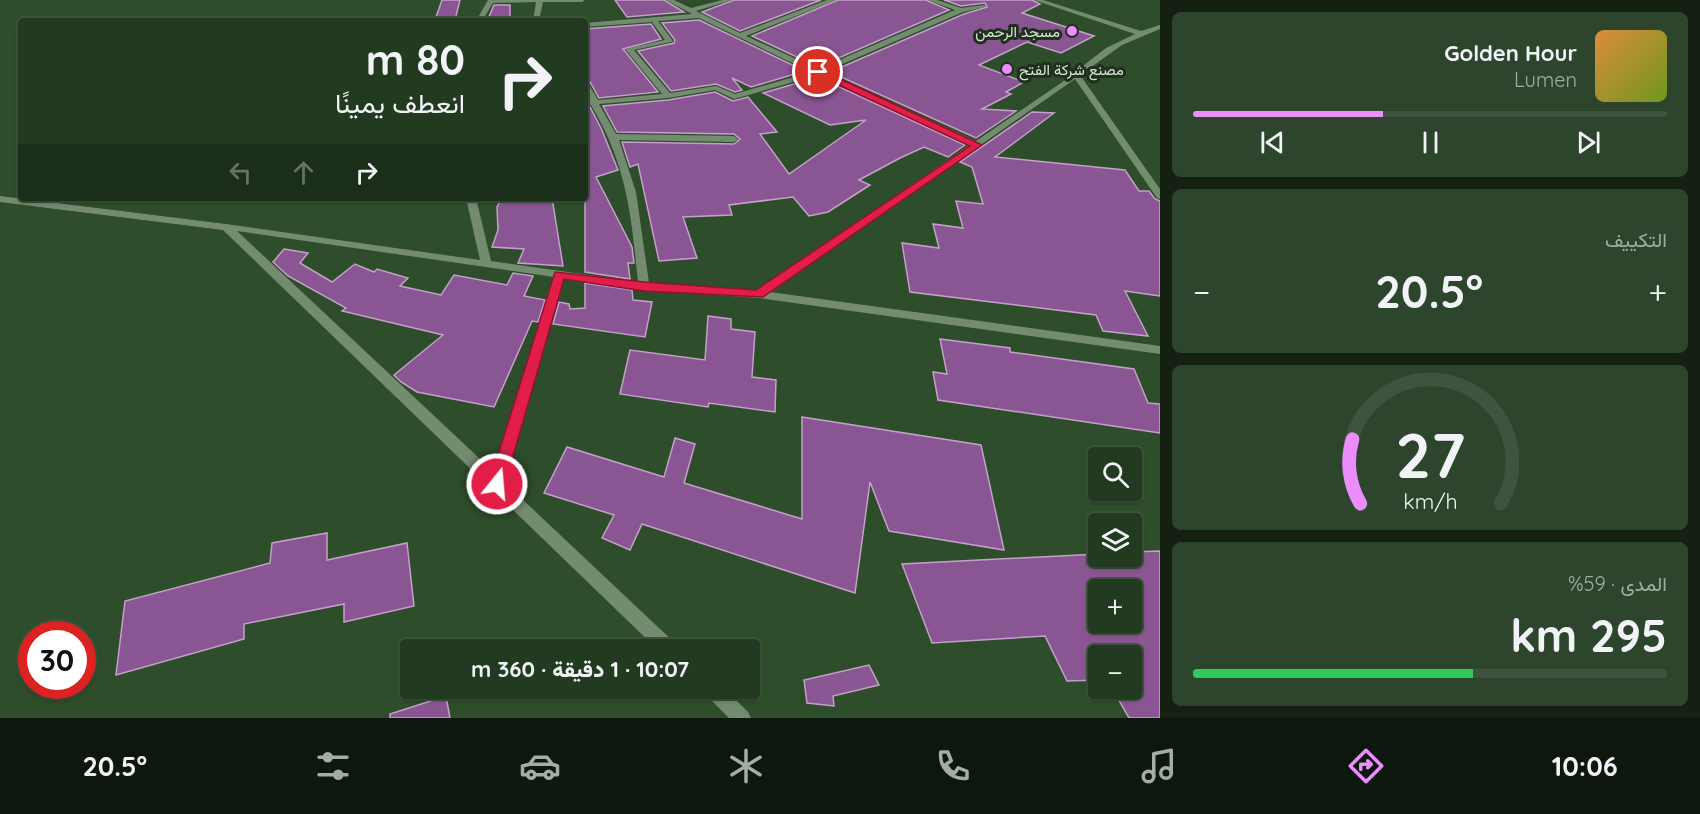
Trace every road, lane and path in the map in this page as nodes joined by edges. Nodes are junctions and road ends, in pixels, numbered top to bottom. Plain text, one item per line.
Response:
1 (582, 0) edge
2 (669, 0) edge
3 (729, 0) edge
4 (832, 0) edge
5 (931, 0) edge
6 (1038, 0) edge
7 (491, 1) edge
8 (539, 1) edge
9 (983, 6) dead end
10 (961, 10) junction
11 (689, 11) junction
12 (698, 16) junction
13 (481, 18) edge
14 (536, 18) edge
15 (654, 20) junction
16 (588, 25) edge
17 (1160, 27) edge
18 (1139, 33) junction
19 (740, 36) junction
20 (818, 72) junction
21 (1076, 75) junction
22 (588, 89) edge
23 (668, 96) junction
24 (589, 103) edge
25 (614, 137) junction
26 (734, 139) dead end
27 (977, 145) junction
28 (1160, 196) edge
29 (0, 199) edge
30 (472, 201) edge
31 (226, 227) junction
32 (487, 265) junction
33 (560, 275) junction
34 (644, 286) junction
35 (759, 294) junction
36 (1160, 350) edge
37 (497, 484) junction
38 (659, 639) edge
39 (722, 699) edge
40 (742, 718) edge

1 - 8 street
2 - 11 street
3 - 11 street
4 - 19 street
5 - 10 street
6 - 18 street
7 - 8 street
7 - 13 street
8 - 14 street
9 - 10 street
10 - 20 street
11 - 12 street
12 - 15 street
12 - 19 street
15 - 16 street
15 - 23 street
17 - 18 street
18 - 21 street
19 - 20 street
20 - 23 street
20 - 27 street
21 - 27 street
21 - 28 street
22 - 24 street
23 - 24 street
24 - 25 street
25 - 26 street
25 - 34 street
27 - 35 street
29 - 31 street
30 - 32 street
31 - 32 street
31 - 37 street
32 - 33 street
33 - 34 street
33 - 37 street
34 - 35 street
35 - 36 street
37 - 38 street
39 - 40 street

